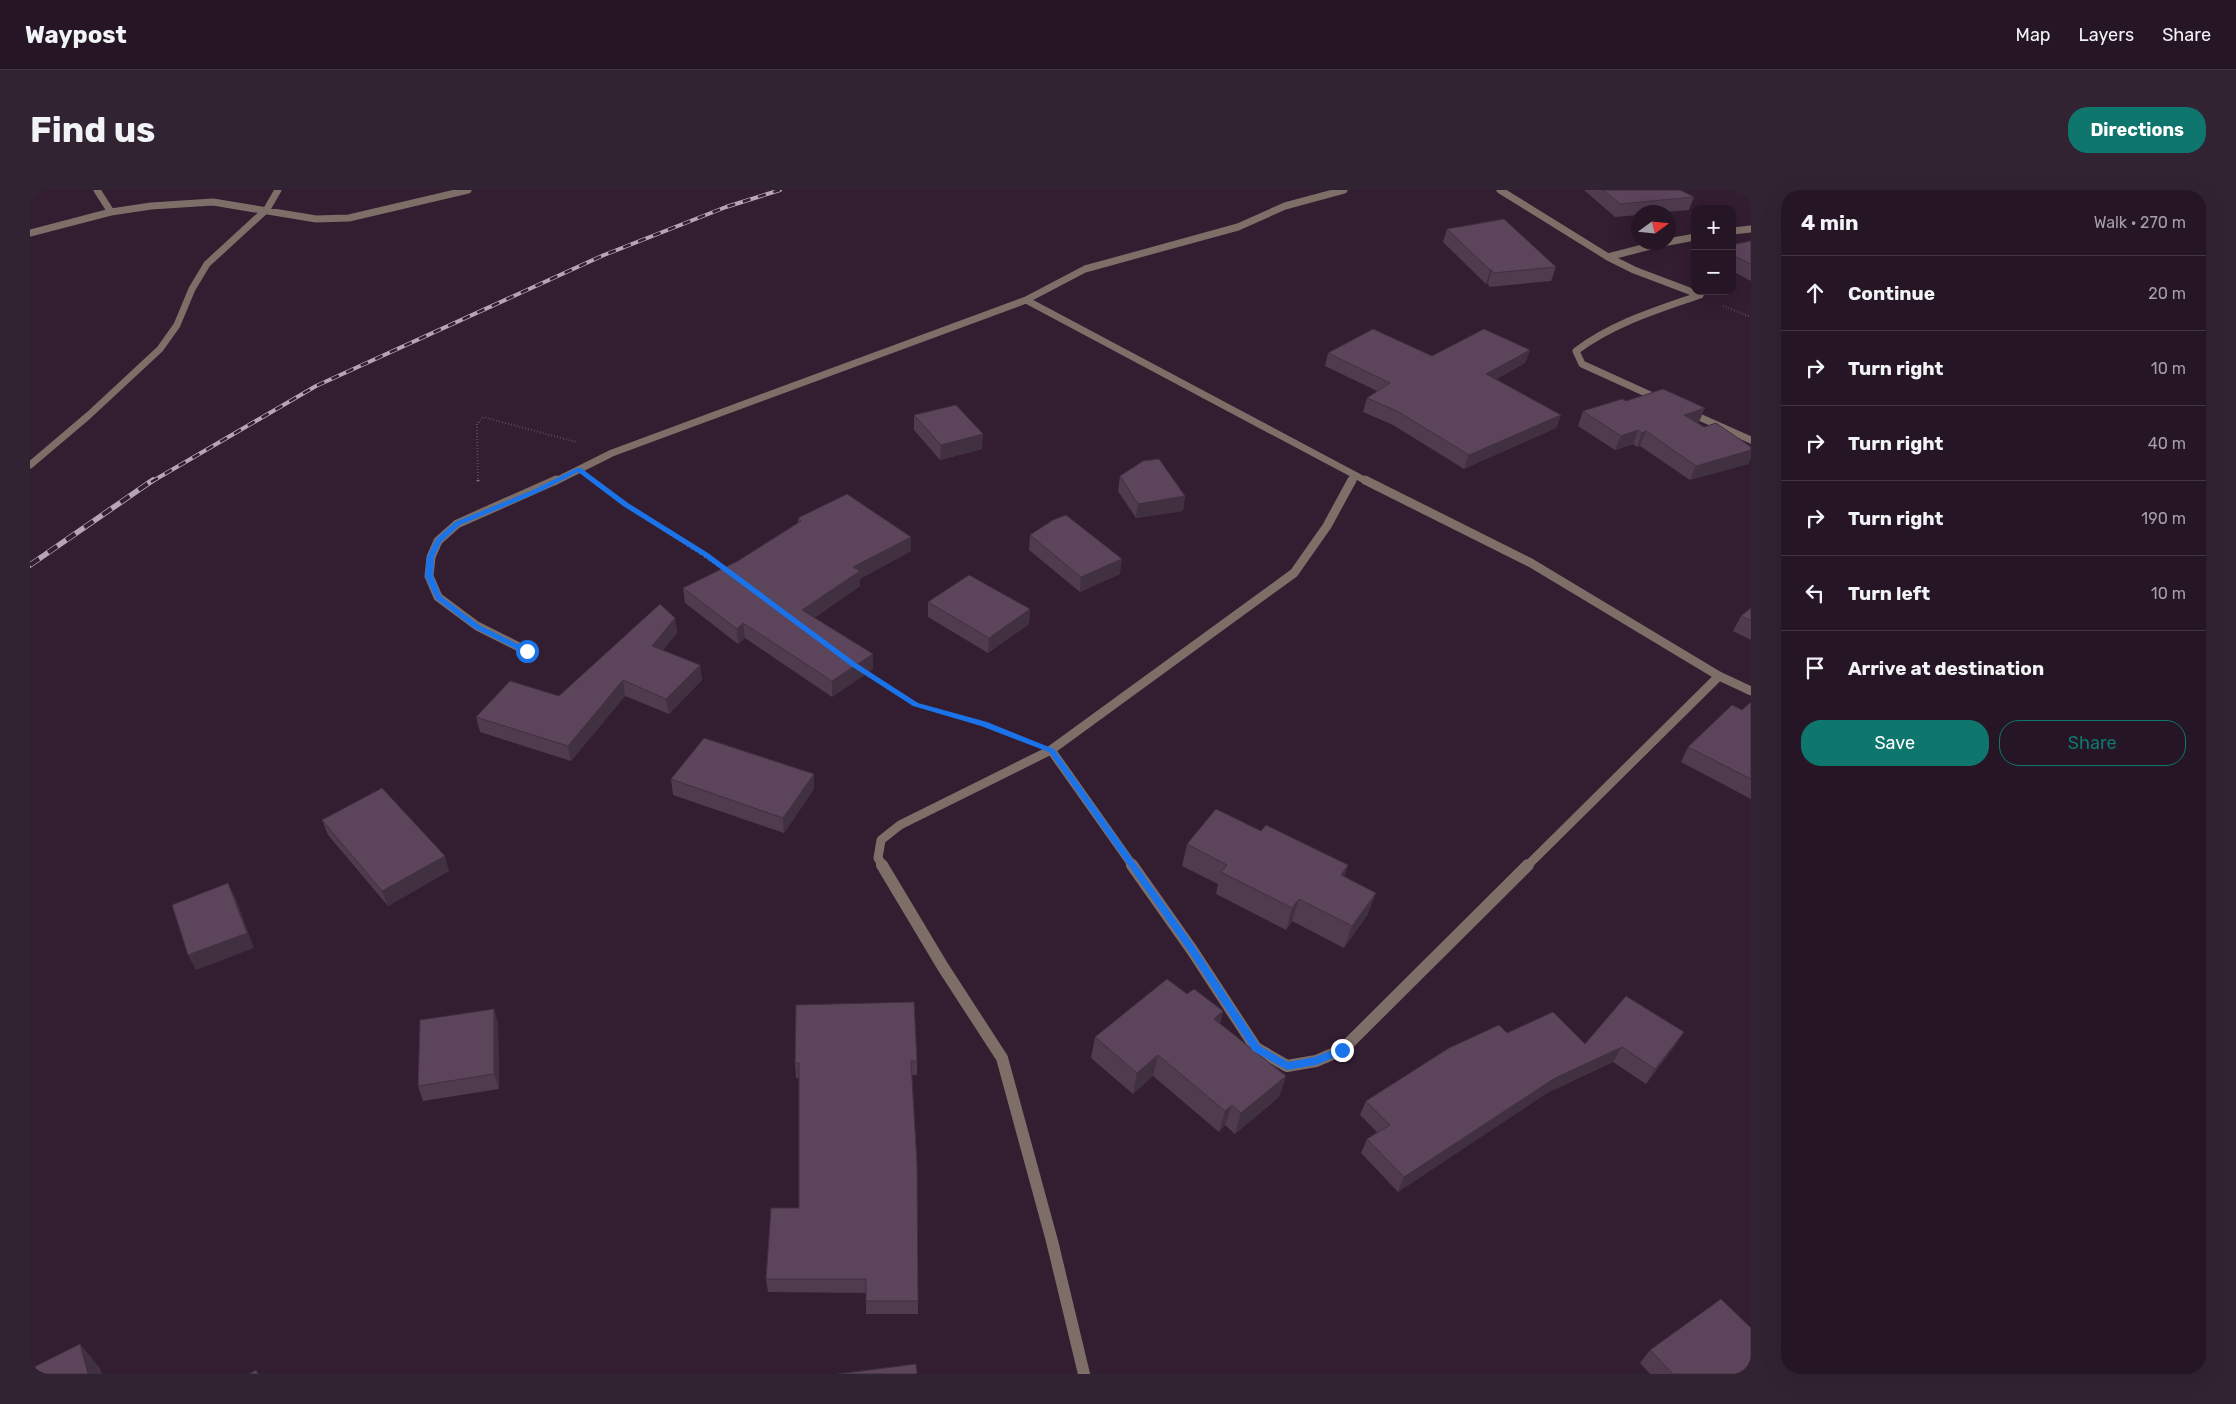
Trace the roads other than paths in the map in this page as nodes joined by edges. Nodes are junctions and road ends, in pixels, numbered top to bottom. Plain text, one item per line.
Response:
1 (97, 190) edge
2 (278, 190) edge
3 (468, 190) edge
4 (1344, 190) edge
5 (1500, 190) edge
6 (267, 209) junction
7 (111, 212) junction
8 (1751, 229) edge
9 (1736, 231) edge
10 (30, 233) edge
11 (1691, 238) edge
12 (1676, 240) edge
13 (1636, 250) edge
14 (1608, 257) junction
15 (1026, 300) junction
16 (1665, 402) edge
17 (1682, 410) edge
18 (1751, 440) edge
19 (30, 465) edge
20 (1355, 475) junction
21 (527, 651) dead end
22 (1719, 676) junction
23 (1751, 691) edge
24 (1052, 750) junction
25 (1084, 1374) edge

1 - 7 street
2 - 6 street
3 - 6 street
4 - 15 street
5 - 14 street
6 - 7 street
6 - 19 street
7 - 10 street
8 - 9 street
11 - 12 street
13 - 14 street
14 - 16 street
15 - 20 street
15 - 21 street
17 - 18 street
20 - 22 street
20 - 24 street
22 - 23 street
22 - 24 street
24 - 25 street

